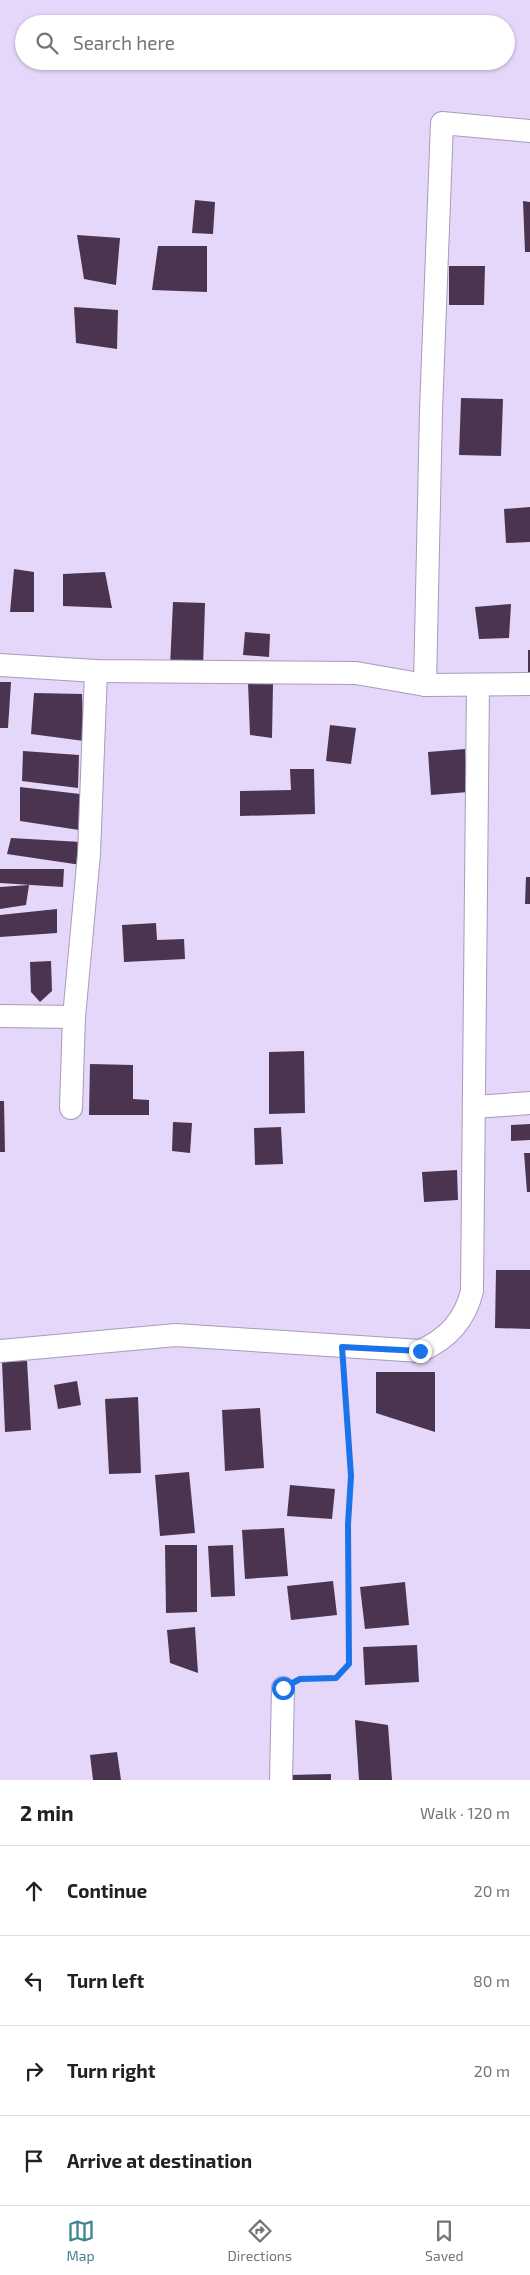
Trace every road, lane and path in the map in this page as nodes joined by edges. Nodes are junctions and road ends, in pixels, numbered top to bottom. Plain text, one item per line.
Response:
1 (530, 131) edge
2 (0, 665) edge
3 (96, 671) junction
4 (530, 684) edge
5 (425, 685) junction
6 (478, 685) junction
7 (0, 1016) edge
8 (74, 1017) junction
9 (530, 1102) edge
10 (475, 1106) junction
11 (71, 1108) dead end
12 (342, 1347) junction
13 (0, 1351) edge
14 (283, 1688) joint
15 (281, 1780) edge

1 - 5 street
2 - 3 street
3 - 5 street
3 - 8 street
4 - 6 street
5 - 6 street
6 - 10 street
7 - 8 street
8 - 11 street
9 - 10 street
10 - 12 street
12 - 13 street
12 - 14 path
14 - 15 street

